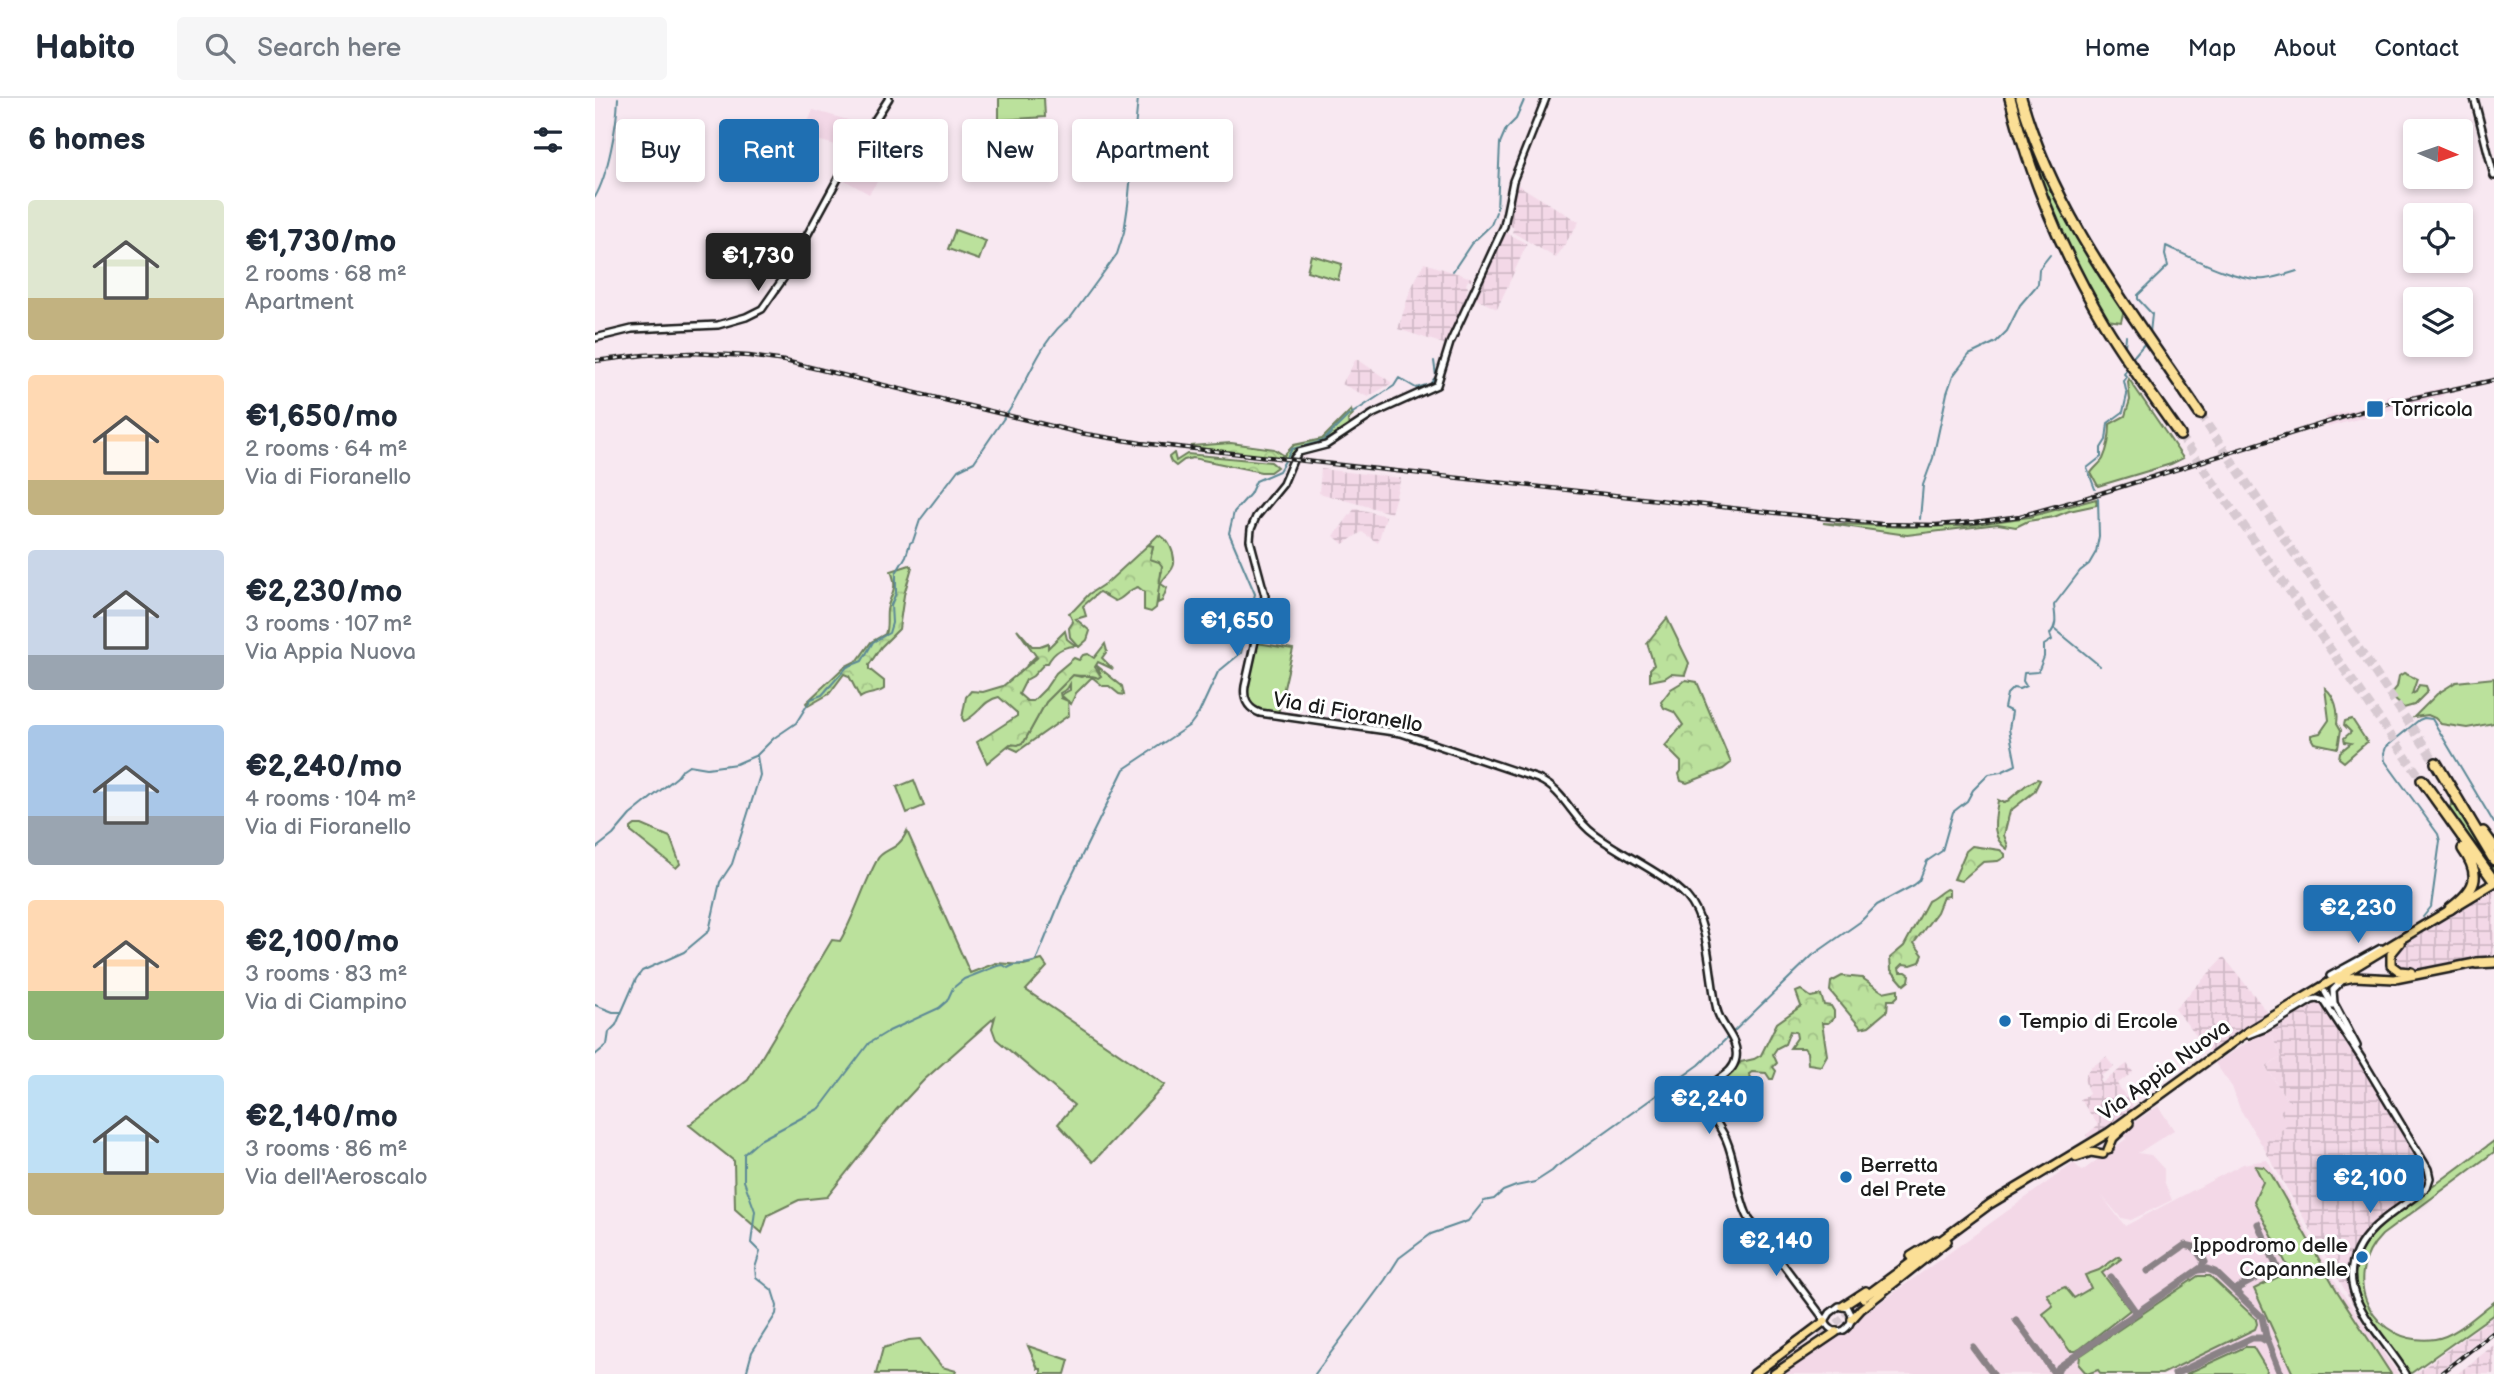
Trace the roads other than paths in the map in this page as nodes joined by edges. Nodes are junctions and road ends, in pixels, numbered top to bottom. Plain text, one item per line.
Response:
1 (889, 98) edge
2 (1546, 98) edge
3 (2010, 98) edge
4 (2021, 98) edge
5 (2474, 98) edge
6 (2494, 176) edge
7 (595, 338) edge
8 (2200, 414) tunnel mouth
9 (2180, 435) tunnel mouth
10 (2436, 764) tunnel mouth
11 (2422, 780) tunnel mouth
12 (2460, 805) junction
13 (2447, 817) junction
14 (2494, 848) edge
15 (2494, 860) edge
16 (2494, 882) edge
17 (2450, 909) junction
18 (2428, 922) junction
19 (2400, 939) junction
20 (2494, 960) edge
21 (2476, 963) joint
22 (2438, 970) junction
23 (2330, 976) dead end
24 (2381, 979) junction
25 (2325, 992) dead end
26 (2248, 1035) junction
27 (2355, 1048) junction
28 (2363, 1059) junction
29 (2132, 1120) junction
30 (2073, 1159) junction
31 (1953, 1234) junction
32 (1864, 1300) tunnel mouth
33 (1843, 1306) junction
34 (1828, 1317) junction
35 (1852, 1320) junction
36 (1836, 1332) junction
37 (1753, 1374) edge
38 (1762, 1374) edge
39 (1768, 1374) edge
40 (1774, 1374) edge
41 (2406, 1374) edge

1 - 7 street
2 - 34 street, Via di Fioranello
3 - 9 highway
4 - 8 highway
5 - 6 street
10 - 12 highway
11 - 13 highway
12 - 14 highway
12 - 15 highway
13 - 16 highway
13 - 17 highway
16 - 17 main road, Via Appia Nuova
17 - 18 main road, Via Appia Nuova
18 - 19 main road, Via Appia Nuova
18 - 22 main road
19 - 23 street
19 - 31 main road, Via Appia Nuova
20 - 21 highway
21 - 22 main road, Via Appia Nuova
22 - 24 main road, Via Appia Nuova
24 - 26 main road, Via Appia Nuova
24 - 28 street
25 - 27 street
26 - 27 street
26 - 29 main road, Via Appia Nuova
27 - 28 street
28 - 41 street
29 - 30 main road, Via Appia Nuova
29 - 30 main road
30 - 31 main road, Via Appia Nuova
31 - 32 main road, Via Appia Nuova
31 - 33 main road
31 - 35 main road
33 - 34 street
33 - 35 street
34 - 36 street
34 - 37 main road
35 - 36 street
36 - 40 main road
38 - 39 main road

